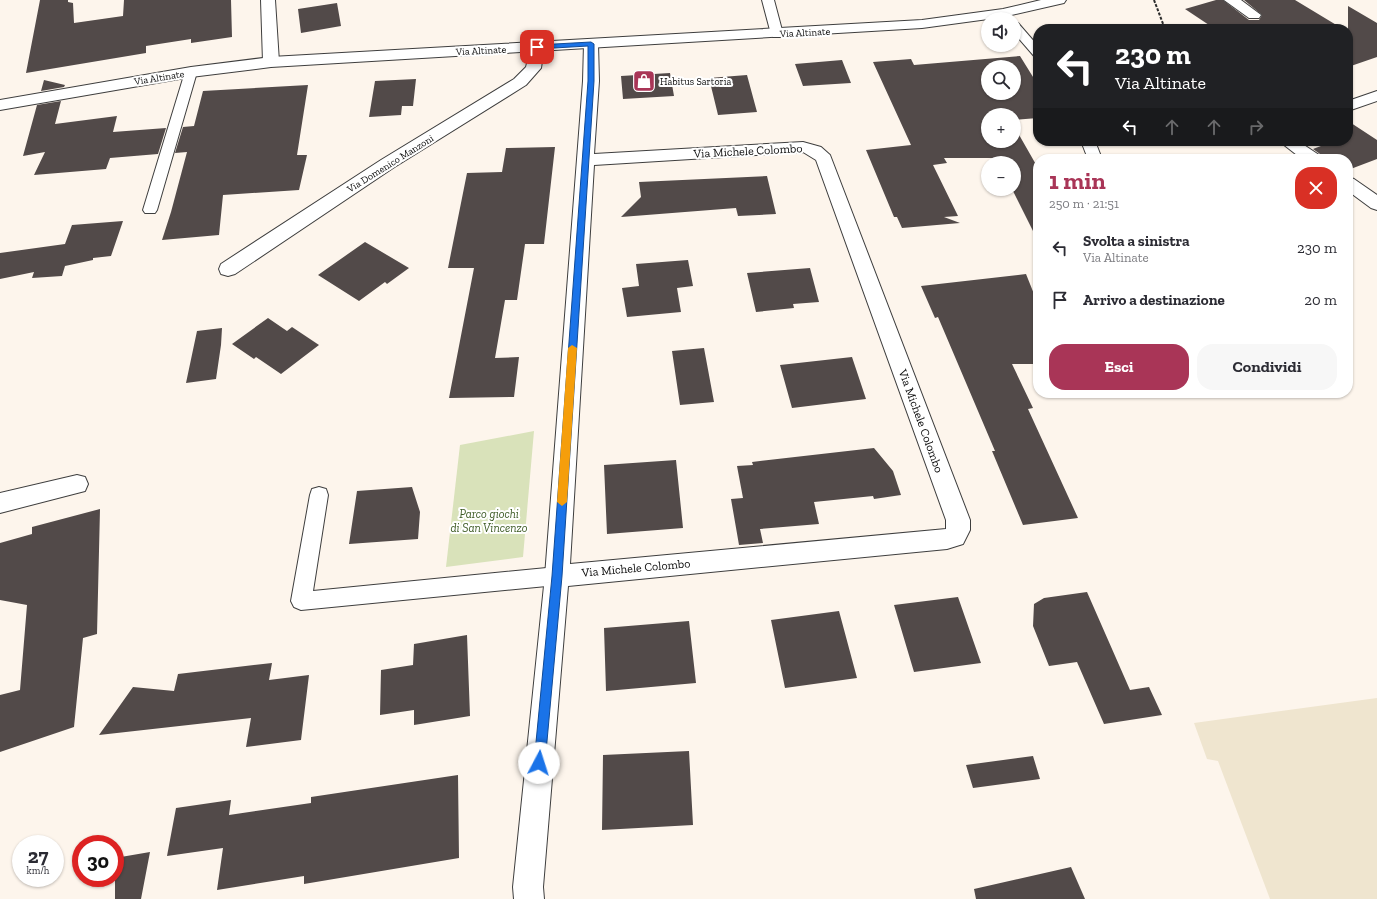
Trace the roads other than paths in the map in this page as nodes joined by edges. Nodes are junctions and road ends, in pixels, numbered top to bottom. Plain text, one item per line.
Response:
1 (268, 0) edge
2 (768, 0) edge
3 (1059, 0) edge
4 (1231, 0) edge
5 (1018, 12) edge
6 (1254, 15) dead end
7 (981, 18) edge
8 (777, 34) junction
9 (1021, 34) edge
10 (591, 44) junction
11 (537, 47) junction
12 (1033, 47) edge
13 (271, 62) junction
14 (191, 72) junction
15 (1377, 96) edge
16 (1353, 104) edge
17 (0, 105) edge
18 (1294, 146) edge
19 (1306, 154) edge
20 (585, 160) junction
21 (1353, 187) edge
22 (1377, 204) edge
23 (150, 210) dead end
24 (228, 269) dead end
25 (77, 484) dead end
26 (318, 495) dead end
27 (0, 503) edge
28 (557, 576) junction
29 (529, 899) edge

1 - 13 street
2 - 8 lane
3 - 5 street, Via Altinate
4 - 6 street
7 - 8 street, Via Altinate
8 - 10 street, Via Altinate
9 - 12 lane
10 - 11 street, Via Altinate
10 - 20 street
11 - 13 street, Via Altinate
11 - 24 street, Via Domenico Manzoni
13 - 14 street, Via Altinate
14 - 17 street, Via Altinate
14 - 23 lane
15 - 16 street
18 - 19 street
20 - 28 street
20 - 28 street, Via Michele Colombo
21 - 22 street
25 - 27 street
26 - 28 lane
28 - 29 street

